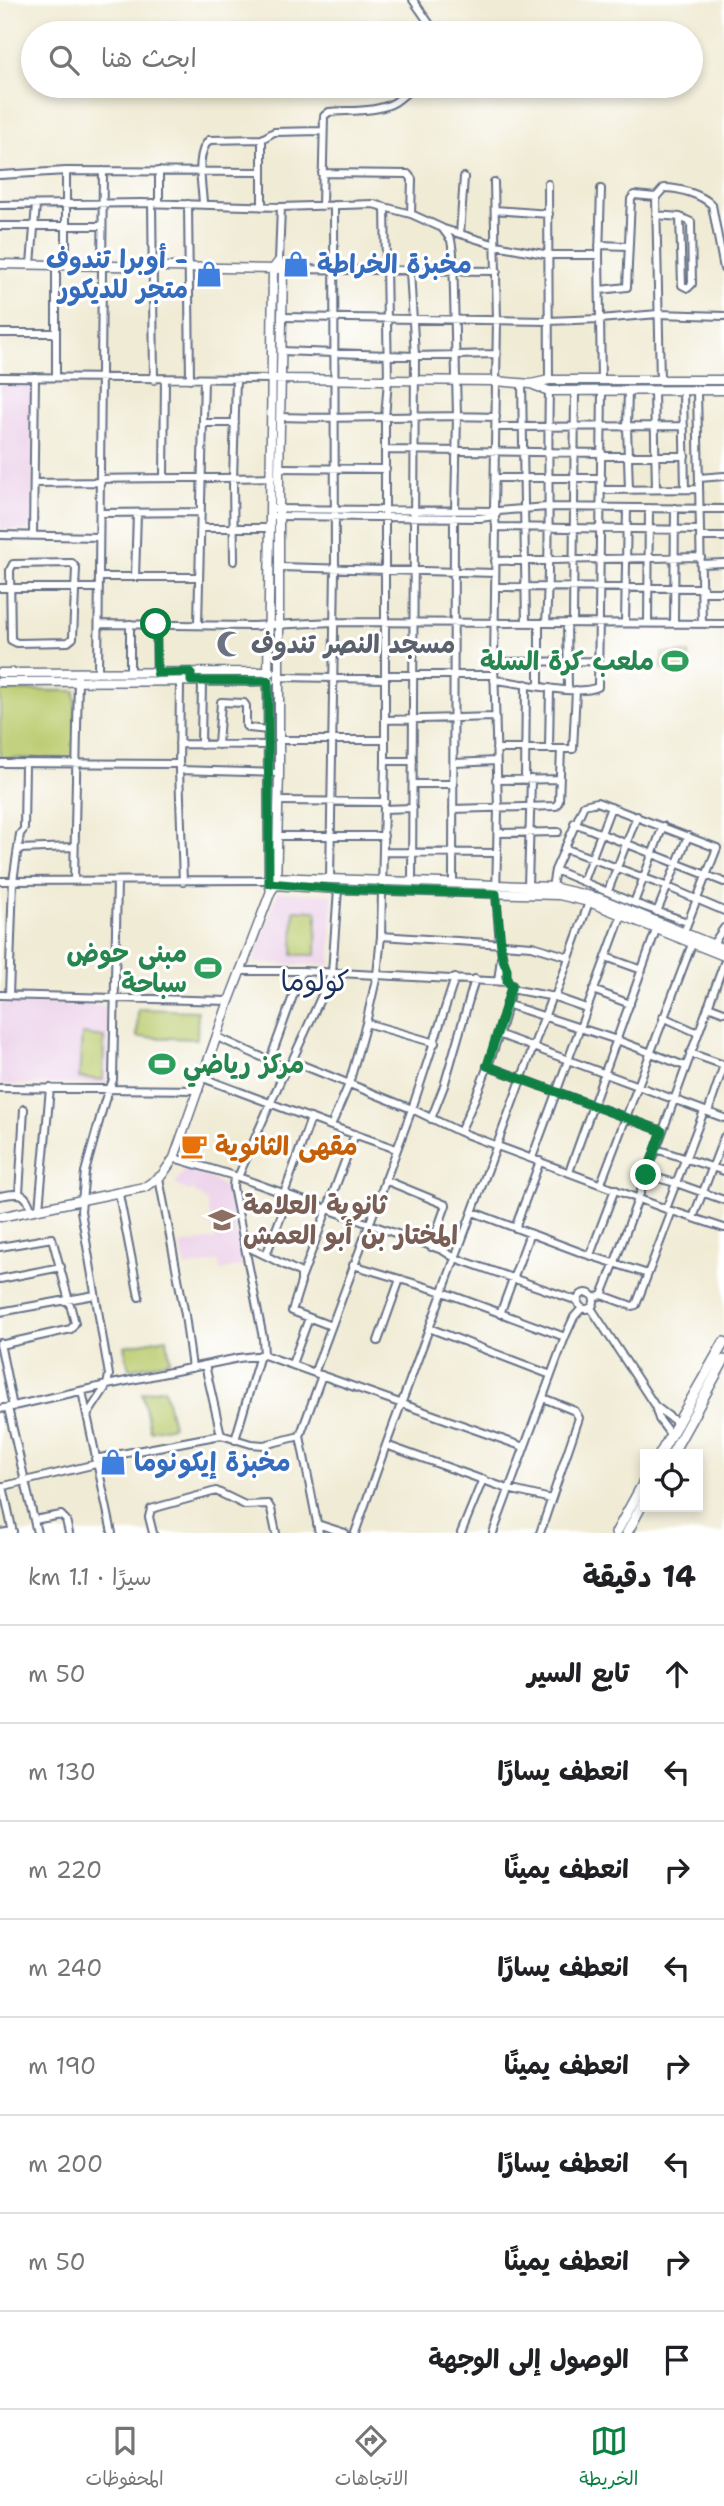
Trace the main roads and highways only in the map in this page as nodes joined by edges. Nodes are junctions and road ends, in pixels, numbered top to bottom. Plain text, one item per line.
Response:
1 (724, 1342) edge
2 (724, 1360) edge
3 (663, 1449) edge
4 (675, 1449) edge
5 (640, 1489) edge
6 (640, 1508) edge
7 (615, 1533) edge
8 (627, 1533) edge

1 - 3 main road
2 - 4 main road
5 - 7 main road
6 - 8 main road

